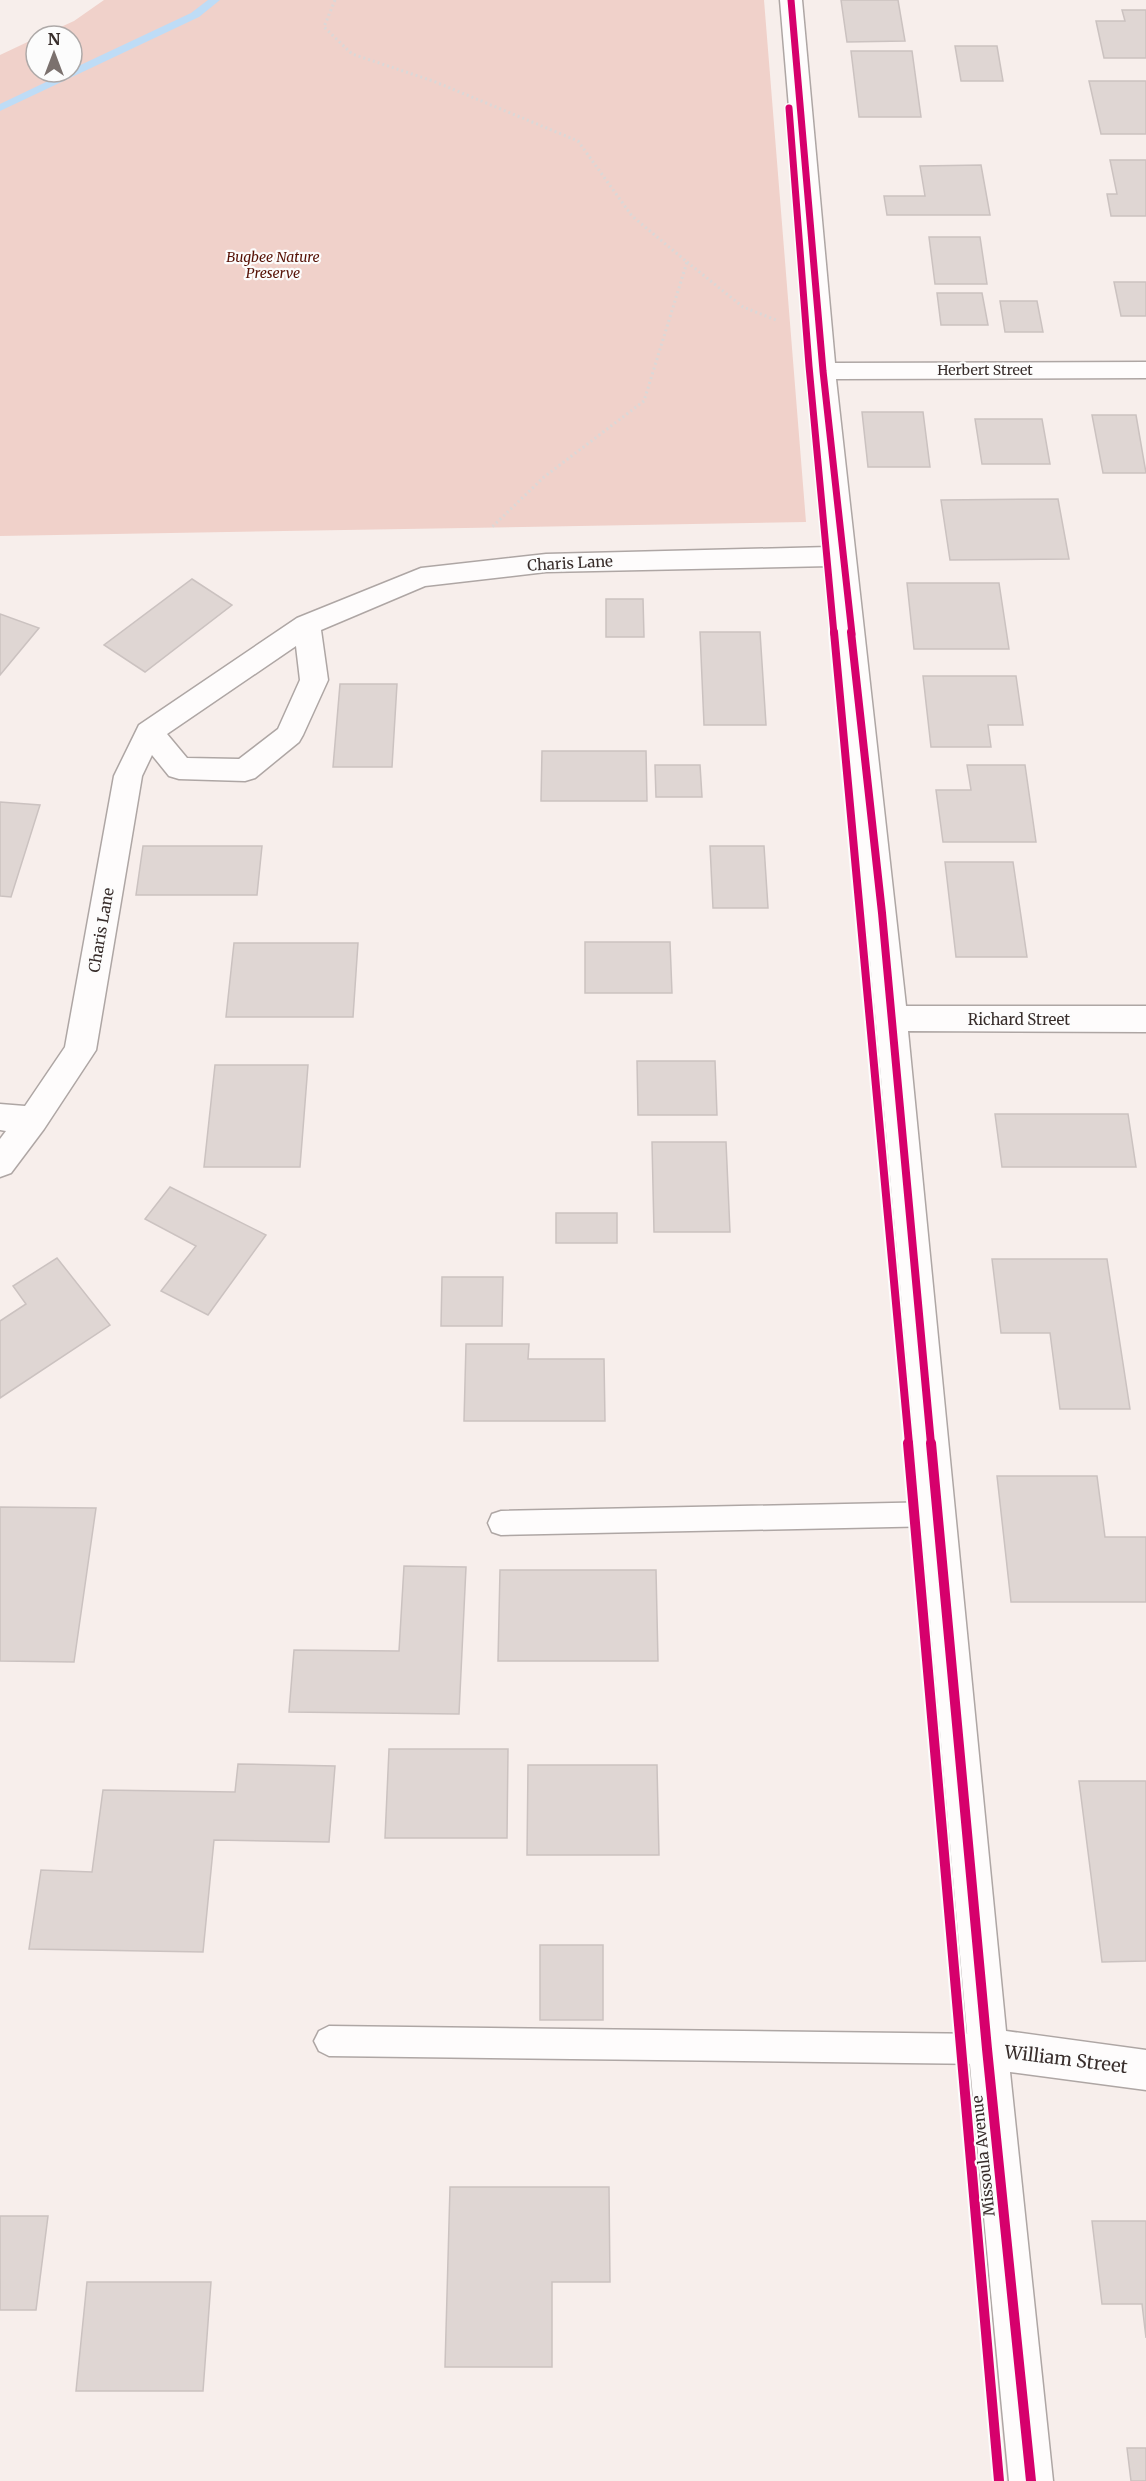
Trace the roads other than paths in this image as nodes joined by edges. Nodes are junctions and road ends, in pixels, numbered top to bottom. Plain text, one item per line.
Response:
1 (791, 0) edge
2 (1146, 370) edge
3 (823, 371) junction
4 (843, 556) junction
5 (308, 625) junction
6 (149, 732) junction
7 (892, 1018) junction
8 (1146, 1019) edge
9 (0, 1117) edge
10 (33, 1120) junction
11 (0, 1163) edge
12 (939, 1514) junction
13 (501, 1523) dead end
14 (329, 2041) dead end
15 (987, 2049) junction
16 (1146, 2070) edge
17 (1032, 2481) edge

1 - 3 street, Missoula Avenue
2 - 3 street, Herbert Street
3 - 4 street, Missoula Avenue
4 - 5 street, Charis Lane
4 - 7 street, Missoula Avenue
5 - 6 street, Charis Lane
5 - 6 street
6 - 10 street, Charis Lane
7 - 8 street, Richard Street
7 - 12 street, Missoula Avenue
9 - 10 street
10 - 11 street, Charis Lane
12 - 13 lane
12 - 15 street, Missoula Avenue
14 - 15 lane
15 - 16 street, William Street
15 - 17 street, Missoula Avenue

